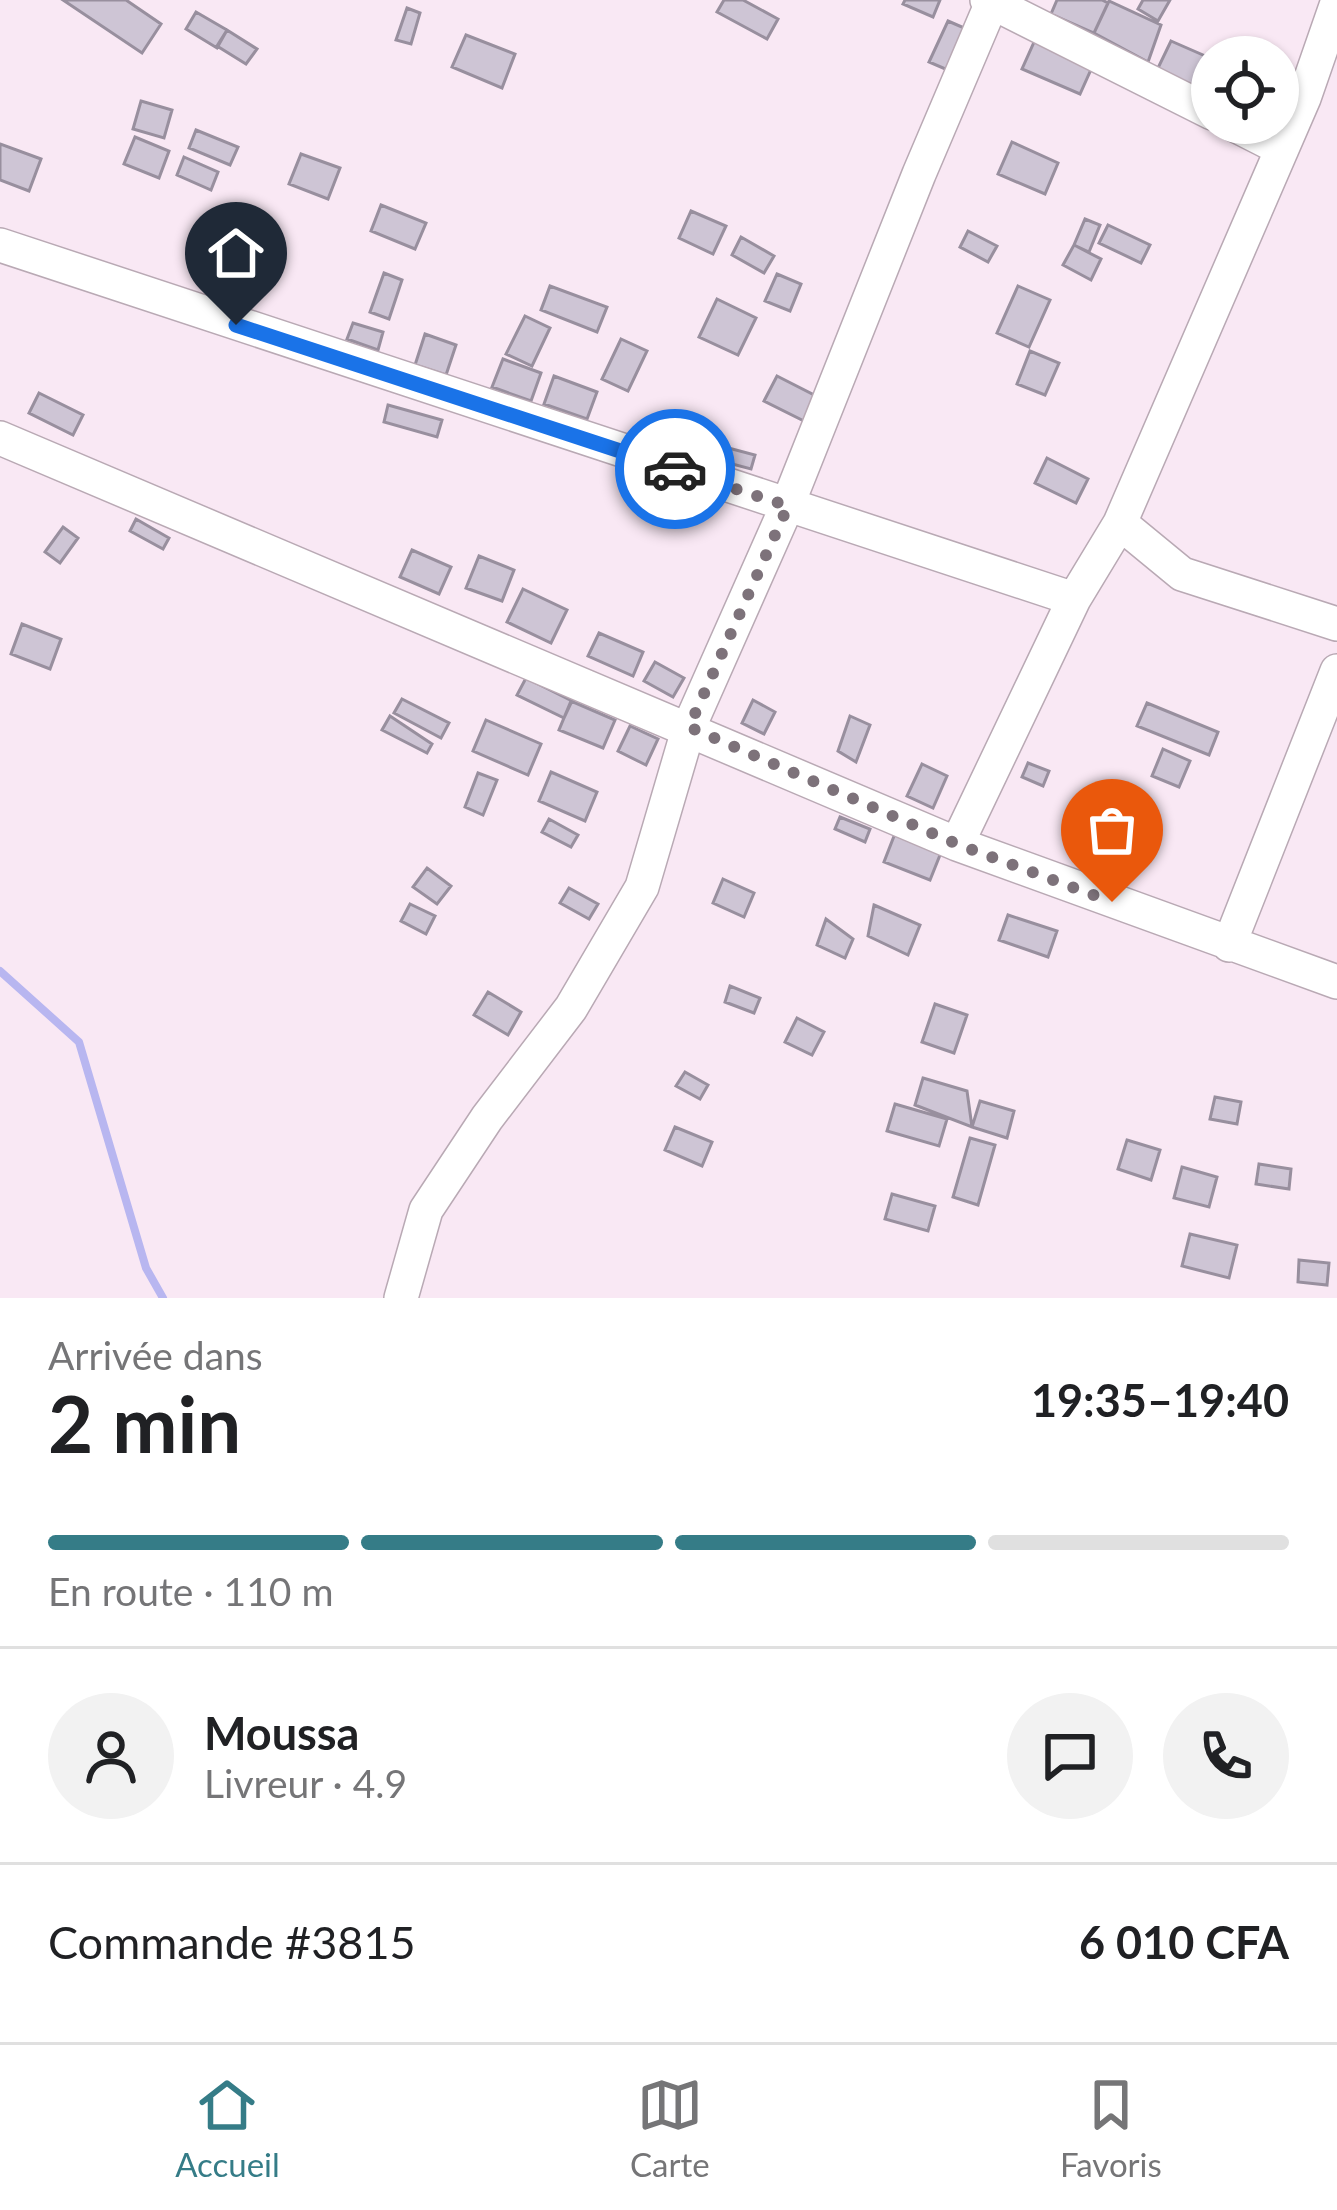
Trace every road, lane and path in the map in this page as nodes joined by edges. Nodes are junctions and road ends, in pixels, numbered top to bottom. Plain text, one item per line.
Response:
1 (991, 1) edge
2 (1337, 3) edge
3 (1191, 102) edge
4 (1274, 144) edge
5 (1282, 148) junction
6 (0, 245) edge
7 (0, 438) edge
8 (788, 506) junction
9 (1120, 523) junction
10 (1074, 599) junction
11 (1337, 624) edge
12 (1337, 671) edge
13 (689, 727) junction
14 (957, 844) junction
15 (1229, 945) junction
16 (1337, 982) edge
17 (401, 1298) edge

1 - 3 street
1 - 8 street
2 - 5 street
4 - 5 street
5 - 9 street
6 - 8 street
7 - 13 street
8 - 10 street
8 - 13 street
9 - 10 street
9 - 11 street
10 - 14 street
12 - 15 street
13 - 14 street
13 - 17 street
14 - 15 street
15 - 16 street

